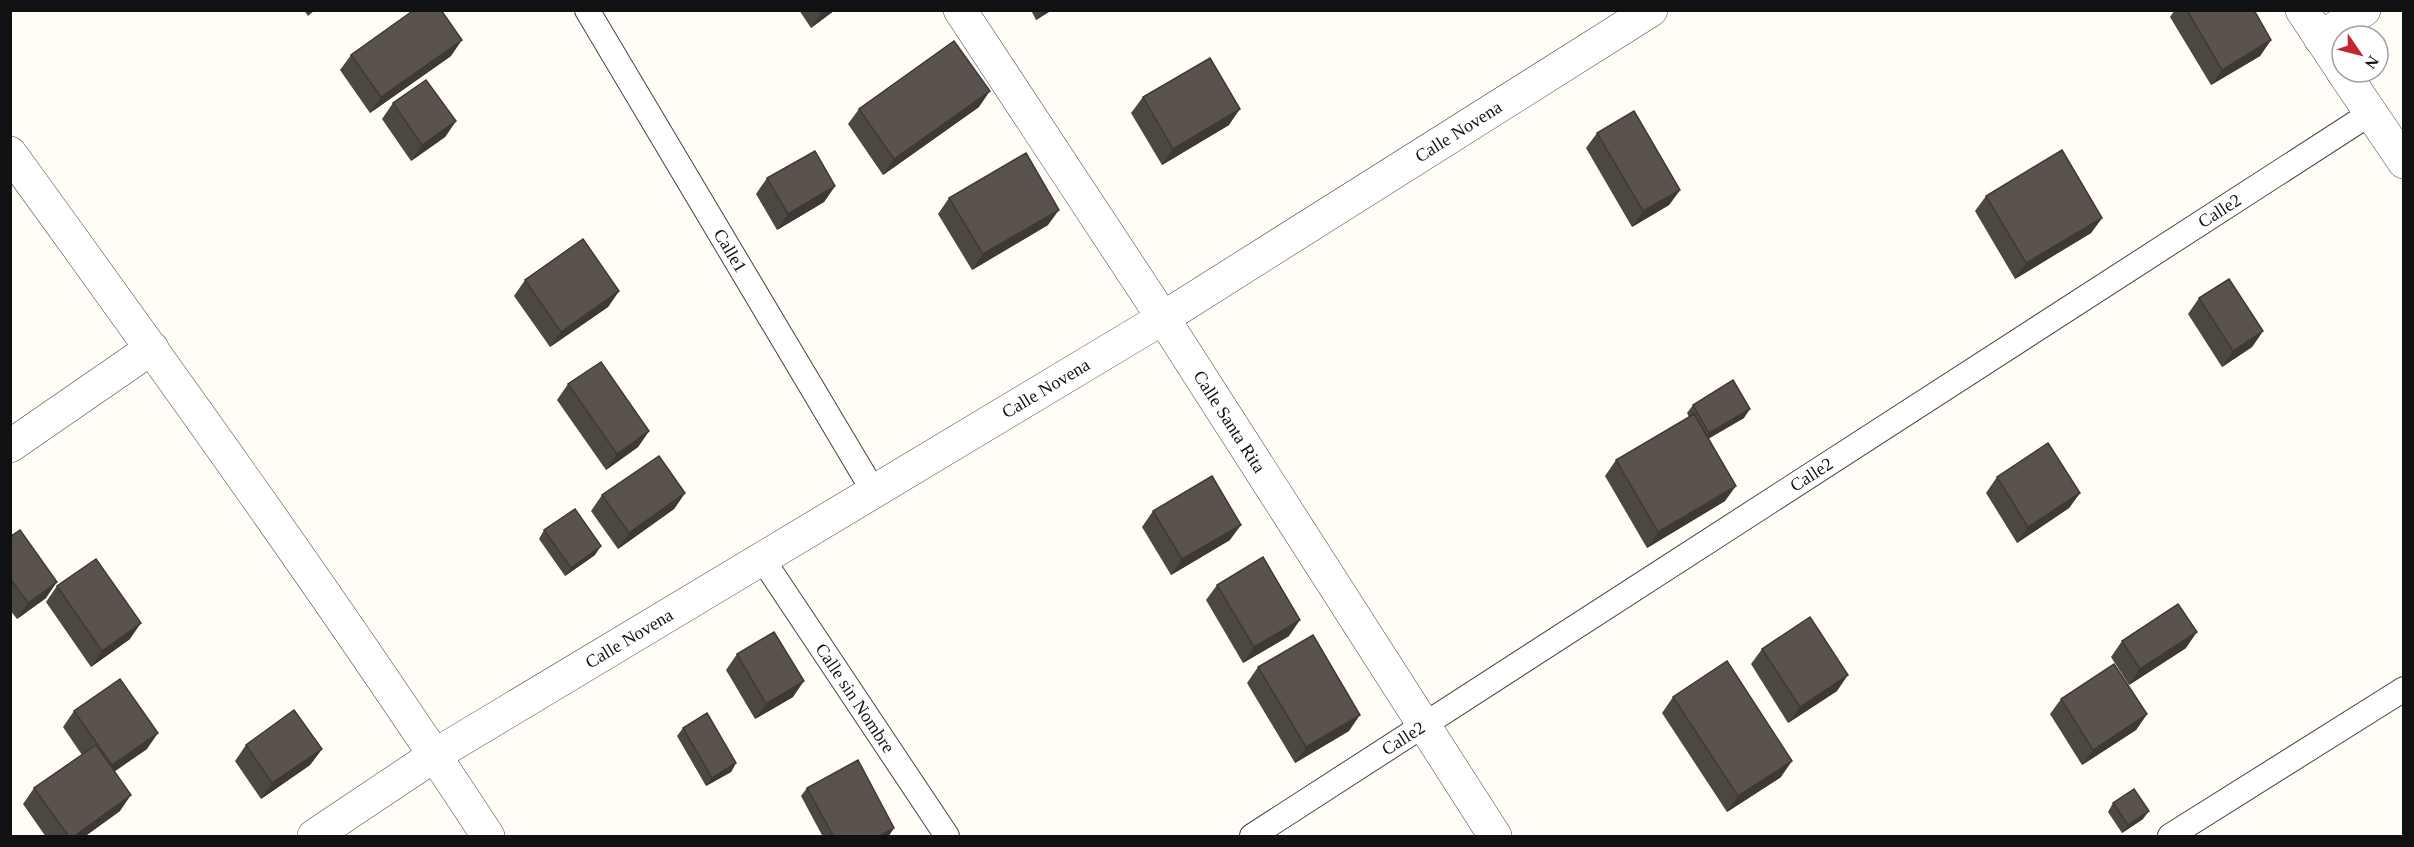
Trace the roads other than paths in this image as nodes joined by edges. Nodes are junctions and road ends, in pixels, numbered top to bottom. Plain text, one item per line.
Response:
1 (587, 10) edge
2 (960, 10) edge
3 (1651, 10) edge
4 (2302, 10) edge
5 (2364, 10) edge
6 (2320, 38) junction
7 (2330, 52) edge
8 (2352, 84) edge
9 (2371, 113) junction
10 (10, 153) edge
11 (2403, 162) edge
12 (1162, 318) junction
13 (152, 348) junction
14 (10, 446) edge
15 (874, 492) junction
16 (763, 560) junction
17 (2403, 688) edge
18 (1423, 726) junction
19 (435, 755) junction
20 (314, 837) edge
21 (488, 837) edge
22 (947, 837) edge
23 (1252, 837) edge
24 (1495, 837) edge
25 (2170, 837) edge

1 - 15 lane, Calle1
2 - 12 street, Calle Santa Rita
3 - 12 street, Calle Novena
4 - 6 street
5 - 6 street
6 - 7 street
8 - 9 street
9 - 11 street
9 - 18 lane, Calle2
10 - 13 street
12 - 15 street, Calle Novena
12 - 18 street, Calle Santa Rita
13 - 14 street
13 - 19 street
15 - 16 street, Calle Novena
16 - 19 street, Calle Novena
16 - 22 lane, Calle sin Nombre
17 - 25 lane
18 - 23 lane, Calle2
18 - 24 street, Calle Santa Rita
19 - 20 street, Calle Novena
19 - 21 street

